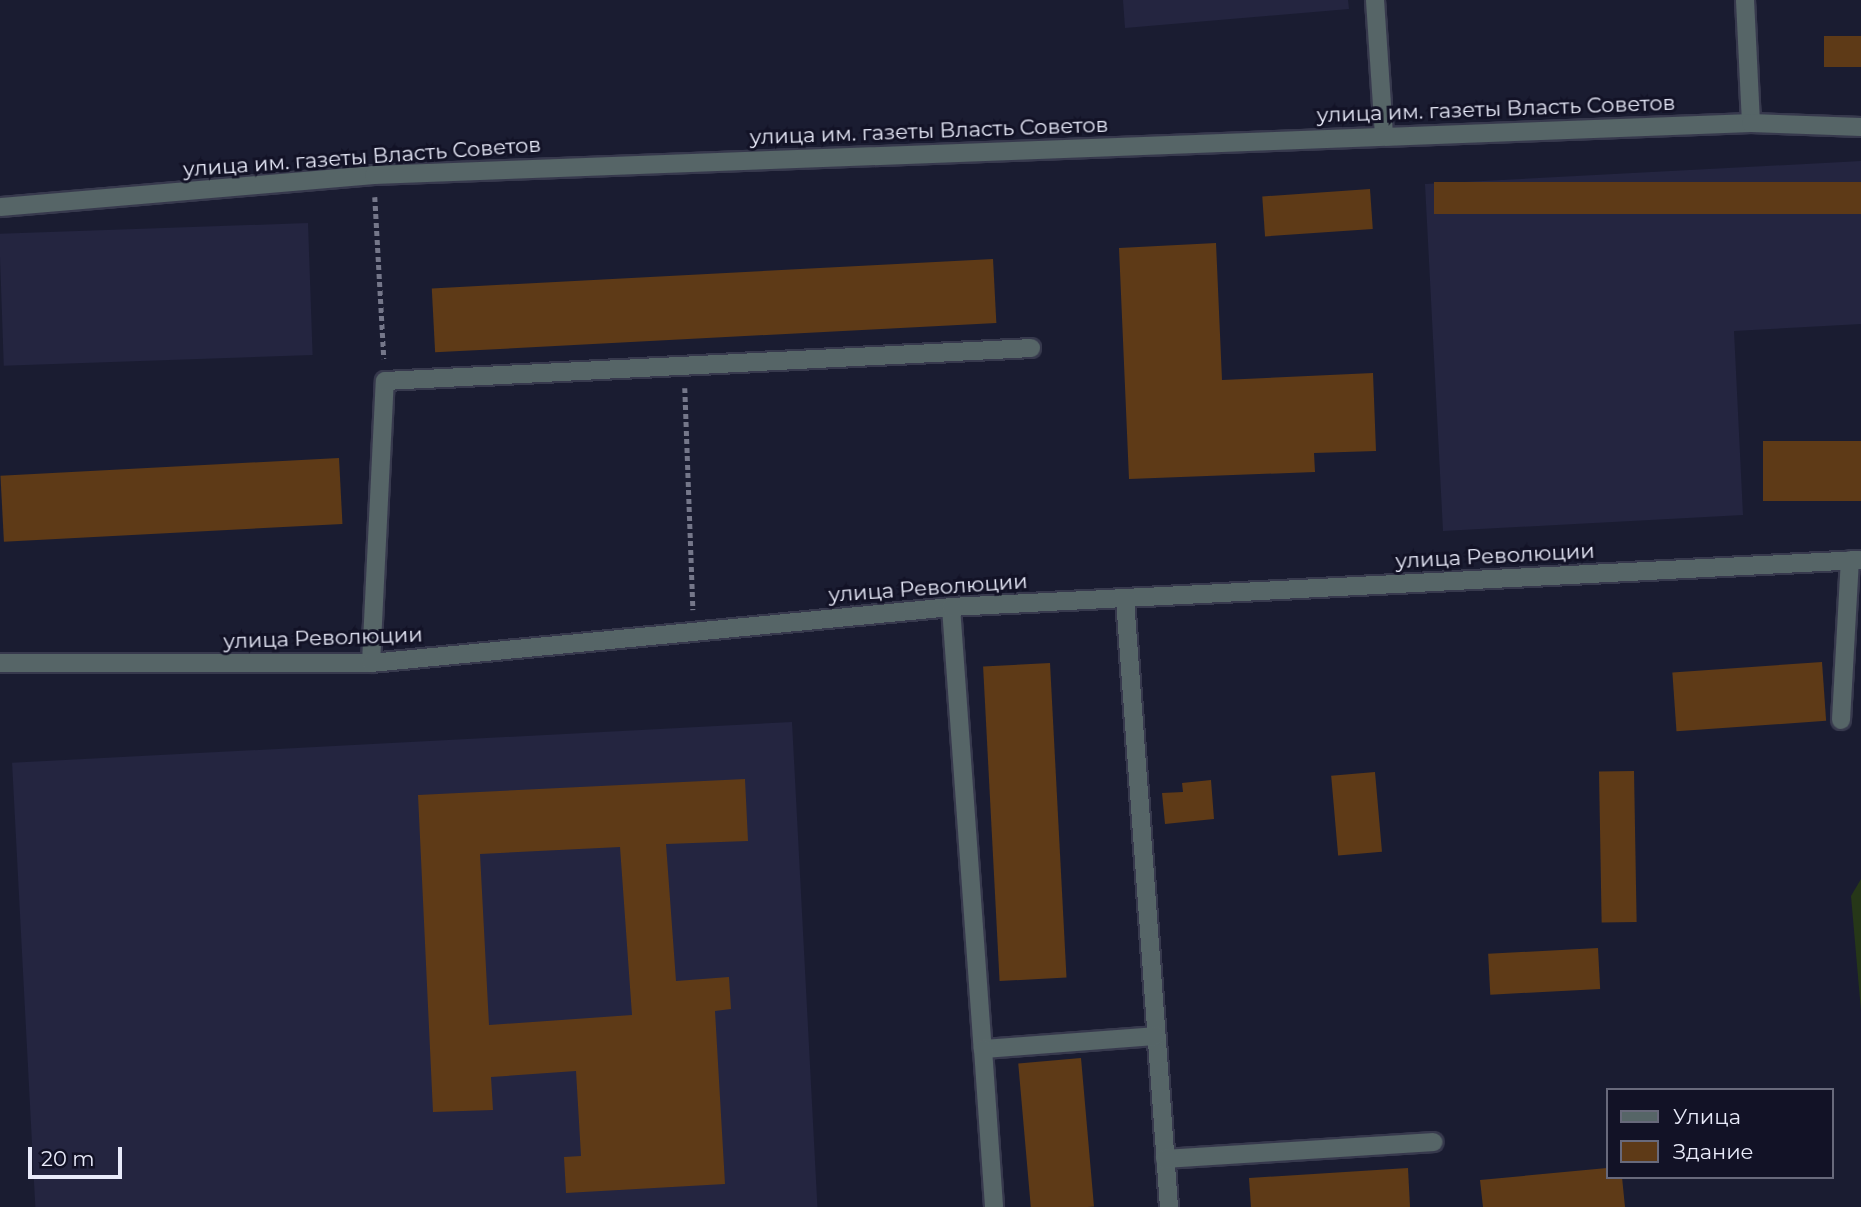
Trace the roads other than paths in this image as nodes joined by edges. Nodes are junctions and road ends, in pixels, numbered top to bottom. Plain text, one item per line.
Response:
1 (1375, 0) edge
2 (1745, 0) edge
3 (1751, 123) junction
4 (1861, 127) edge
5 (1384, 136) junction
6 (0, 206) edge
7 (1031, 348) dead end
8 (1855, 560) edge
9 (1125, 598) junction
10 (951, 607) junction
11 (0, 663) edge
12 (371, 663) junction
13 (1841, 720) dead end
14 (1156, 1036) junction
15 (983, 1049) junction
16 (1433, 1142) dead end
17 (1165, 1159) junction
18 (994, 1207) edge
19 (1169, 1207) edge

1 - 5 street
2 - 3 street
3 - 4 street, улица им. газеты Власть Советов
3 - 5 street, улица им. газеты Власть Советов
5 - 6 street, улица им. газеты Власть Советов
7 - 12 street
8 - 9 street, улица Революции
8 - 13 street
9 - 10 street, улица Революции
9 - 14 street
10 - 12 street, улица Революции
10 - 15 street
11 - 12 street, улица Революции
14 - 15 street
14 - 17 street
15 - 18 street
16 - 17 street
17 - 19 street

